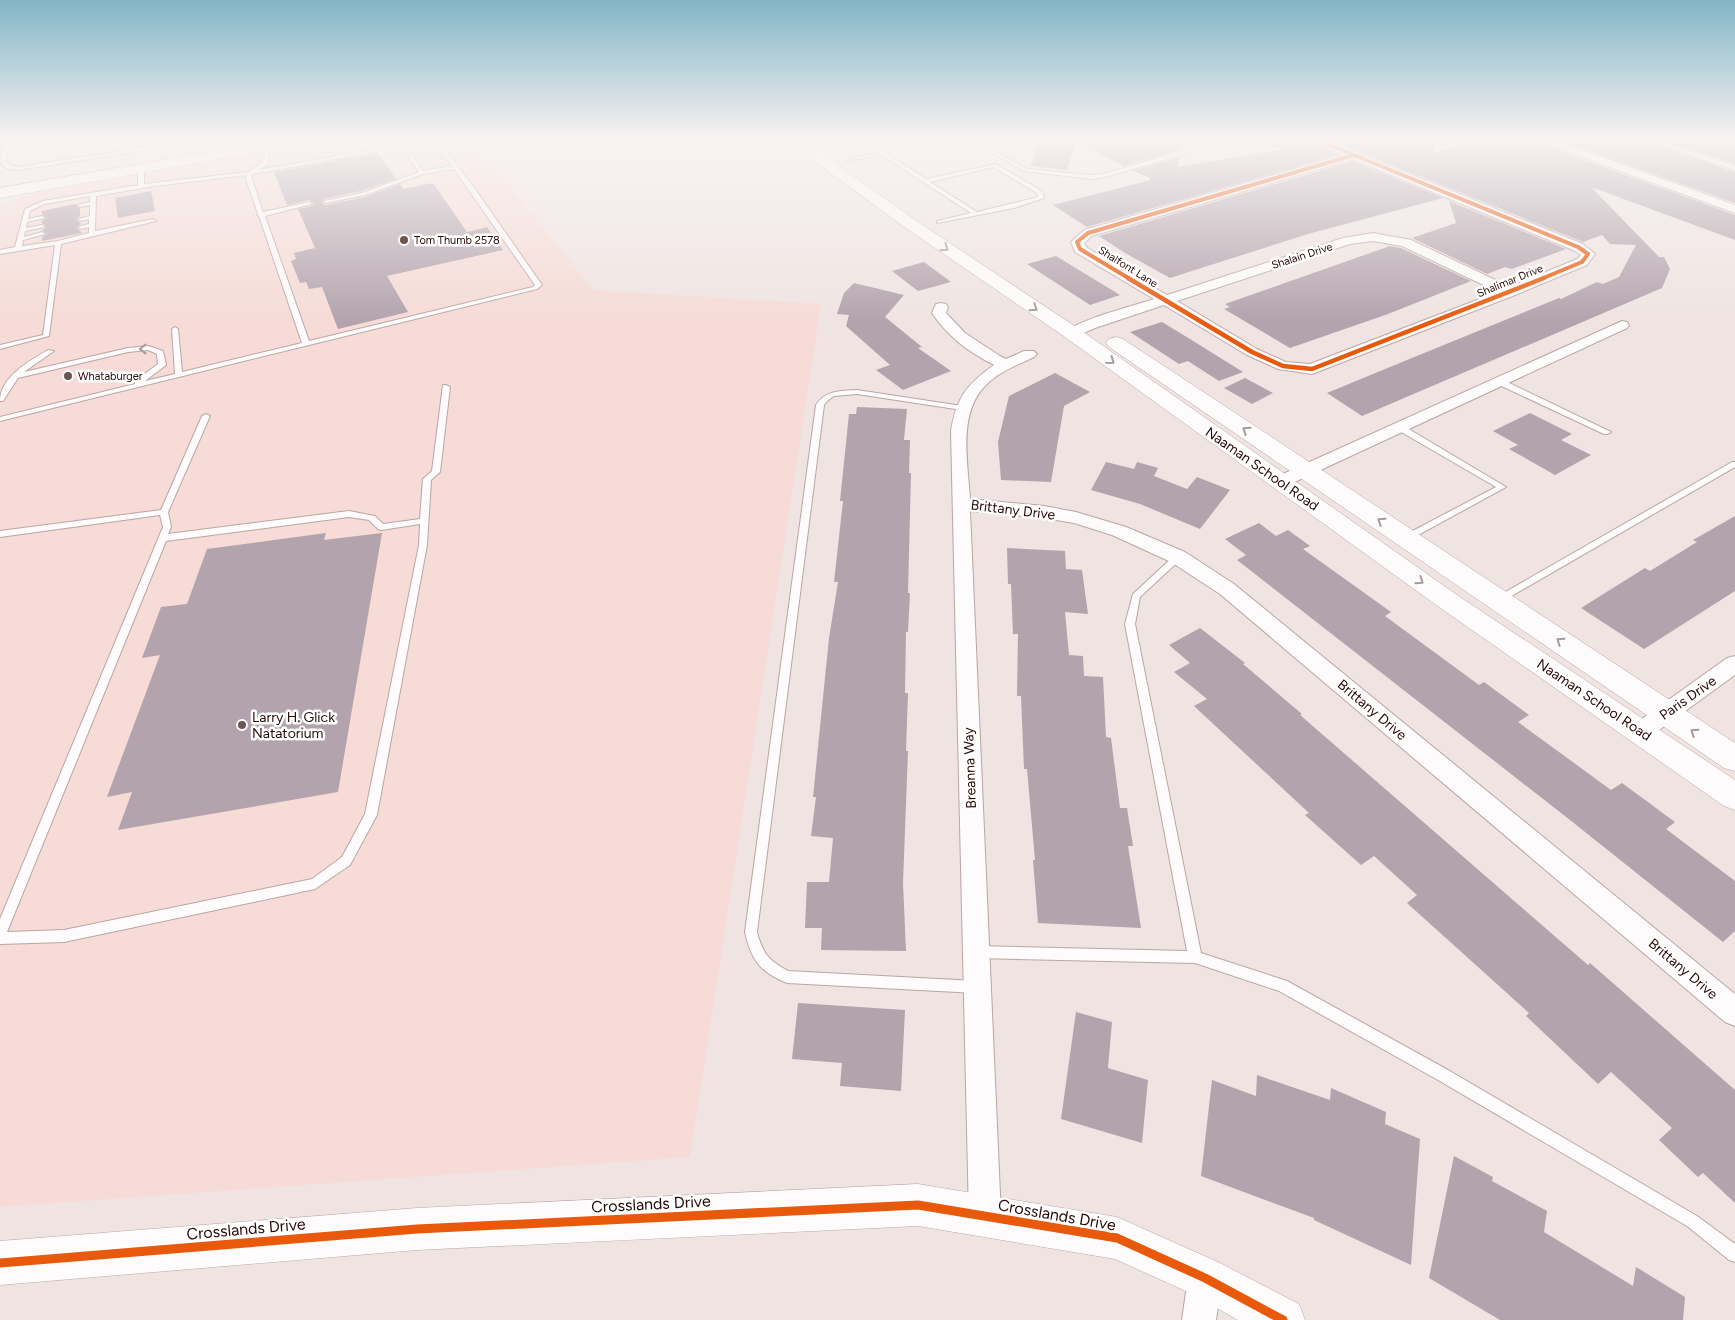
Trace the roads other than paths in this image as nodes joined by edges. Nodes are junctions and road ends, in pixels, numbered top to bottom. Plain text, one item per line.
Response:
1 (56, 201) edge
2 (92, 201) edge
3 (256, 201) edge
4 (479, 201) edge
5 (878, 201) edge
6 (907, 201) edge
7 (955, 201) edge
8 (1030, 201) edge
9 (1198, 201) edge
10 (1465, 201) edge
11 (1712, 201) edge
12 (309, 204) dead end
13 (92, 206) junction
14 (80, 208) dead end
15 (1735, 209) edge
16 (976, 214) junction
17 (42, 215) dead end
18 (260, 215) junction
19 (92, 217) junction
20 (25, 218) junction
21 (81, 219) dead end
22 (153, 221) dead end
23 (939, 222) junction
24 (42, 227) dead end
25 (22, 230) junction
26 (81, 230) dead end
27 (92, 230) junction
28 (42, 238) dead end
29 (58, 243) junction
30 (19, 244) junction
31 (0, 252) edge
32 (1510, 292) junction
33 (1164, 301) junction
34 (941, 307) dead end
35 (1622, 325) dead end
36 (175, 329) dead end
37 (1081, 329) junction
38 (306, 344) junction
39 (0, 346) edge
40 (50, 351) dead end
41 (1030, 354) dead end
42 (1004, 364) junction
43 (179, 375) junction
44 (14, 378) junction
45 (1498, 381) junction
46 (133, 386) junction
47 (446, 387) dead end
48 (0, 399) edge
49 (962, 408) junction
50 (206, 416) dead end
51 (0, 419) edge
52 (1399, 426) junction
53 (1608, 432) dead end
54 (1735, 464) edge
55 (1305, 470) junction
56 (1280, 482) junction
57 (960, 504) junction
58 (164, 512) junction
59 (424, 521) junction
60 (0, 534) edge
61 (163, 538) junction
62 (1406, 538) junction
63 (1178, 556) junction
64 (1498, 600) junction
65 (1735, 664) edge
66 (1667, 713) junction
67 (1640, 732) junction
68 (1735, 759) edge
69 (1735, 797) edge
70 (0, 934) edge
71 (0, 938) edge
72 (976, 952) junction
73 (1195, 957) junction
74 (978, 987) junction
75 (1735, 1012) edge
76 (986, 1217) junction
77 (1735, 1254) edge
78 (0, 1263) edge
79 (1206, 1278) junction
80 (1199, 1320) edge
81 (1283, 1320) edge

1 - 20 lane
2 - 13 lane
3 - 18 lane
4 - 38 lane
5 -> 37 main road, Naaman School Road
6 - 23 main road, Naaman School Road
7 - 16 lane
8 - 16 lane
9 - 33 street, Shalfont Lane
10 - 32 street, Shalimar Drive
11 - 15 street
12 - 18 lane
13 - 14 lane
13 - 19 lane
16 - 23 lane
17 - 20 lane
18 - 38 lane
19 - 21 lane
19 - 27 lane
20 - 25 lane
22 - 27 lane
23 - 37 main road, Naaman School Road
24 - 25 lane
25 - 30 lane
26 - 27 lane
27 - 29 lane
28 - 30 lane
29 - 30 lane
29 - 39 lane
30 - 31 lane
32 - 33 street, Shalain Drive
32 - 33 street, Shalimar Drive
33 - 37 street, Shalain Drive
34 - 42 street
35 - 45 street
36 - 43 lane
55 -> 37 main road, Naaman School Road
37 -> 56 main road, Naaman School Road
38 - 43 lane
40 - 44 lane
41 - 42 street, Breanna Way
42 - 49 street, Breanna Way
43 - 46 lane
46 -> 44 lane
44 - 48 lane
45 - 52 street
45 - 53 lane
46 - 51 lane
47 - 59 lane
49 - 57 street, Breanna Way
49 - 74 lane
50 - 58 lane
52 - 55 street
52 - 62 lane
54 - 64 lane
55 - 56 street
62 -> 55 main road, Naaman School Road
56 -> 67 main road, Naaman School Road
57 - 63 street, Brittany Drive
57 - 72 street, Breanna Way
58 - 60 lane
58 - 61 lane
59 - 61 lane
59 - 71 lane
61 - 70 lane
62 - 64 main road, Naaman School Road
63 - 73 lane
63 - 75 street, Brittany Drive
66 -> 64 main road, Naaman School Road
65 - 66 street, Paris Drive
66 - 67 street, Paris Drive
68 -> 66 main road, Naaman School Road
67 - 69 main road, Naaman School Road
72 - 73 lane
72 - 74 street, Breanna Way
73 - 77 lane
74 - 76 street, Breanna Way
76 - 78 main road, Crosslands Drive
76 - 79 main road, Crosslands Drive
79 - 80 street
79 - 81 main road, Crosslands Drive

